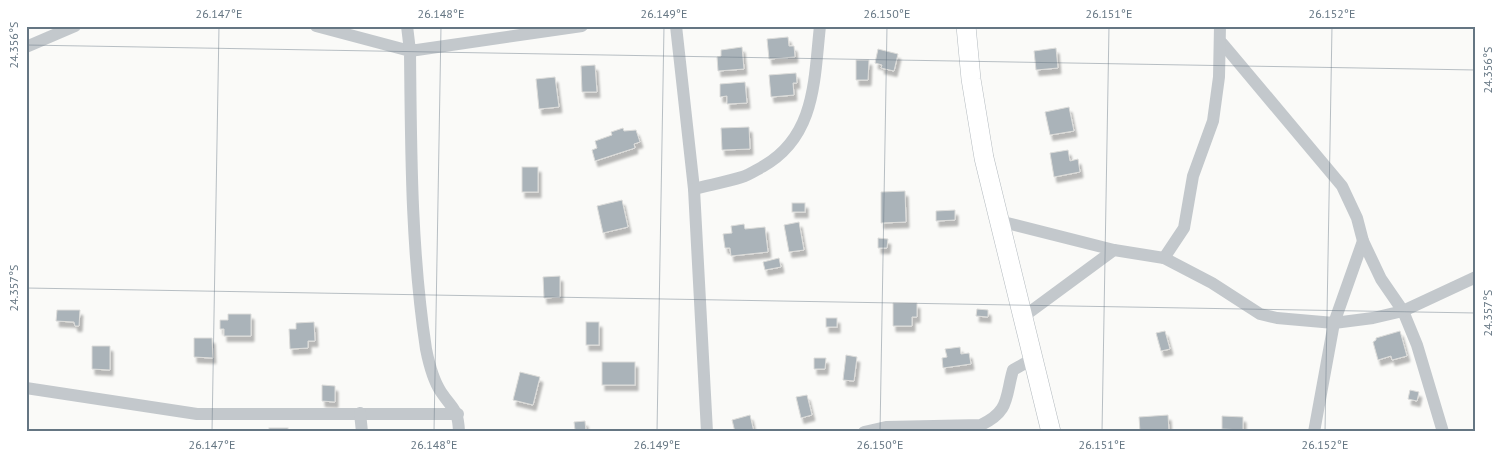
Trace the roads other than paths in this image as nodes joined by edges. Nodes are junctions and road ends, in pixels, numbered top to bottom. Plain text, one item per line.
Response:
1 (75, 26) edge
2 (316, 26) edge
3 (407, 26) edge
4 (582, 26) edge
5 (676, 26) edge
6 (820, 26) edge
7 (966, 26) edge
8 (1220, 26) edge
9 (1222, 43) junction
10 (26, 47) edge
11 (410, 51) junction
12 (694, 188) junction
13 (999, 221) junction
14 (1363, 240) junction
15 (1114, 250) junction
16 (1164, 258) junction
17 (1476, 277) edge
18 (1403, 312) junction
19 (1023, 316) junction
20 (1334, 323) junction
21 (1034, 358) junction
22 (26, 388) edge
23 (360, 413) junction
24 (458, 414) junction
25 (362, 432) edge
26 (459, 432) edge
27 (707, 432) edge
28 (864, 432) edge
29 (1051, 432) edge
30 (1314, 432) edge
31 (1443, 432) edge

1 - 10 street
2 - 11 street
3 - 11 street
4 - 11 street
5 - 12 street
6 - 12 street
7 - 13 street
8 - 9 street
9 - 14 street
9 - 16 street
11 - 24 street
12 - 27 street
13 - 15 street
13 - 19 street
14 - 18 street
14 - 20 street
15 - 16 street
15 - 19 street
16 - 20 street
17 - 18 street
18 - 20 street
18 - 31 street
19 - 21 street
20 - 30 street
21 - 28 street
21 - 29 street
22 - 23 street
23 - 24 street
23 - 25 street
24 - 26 street

